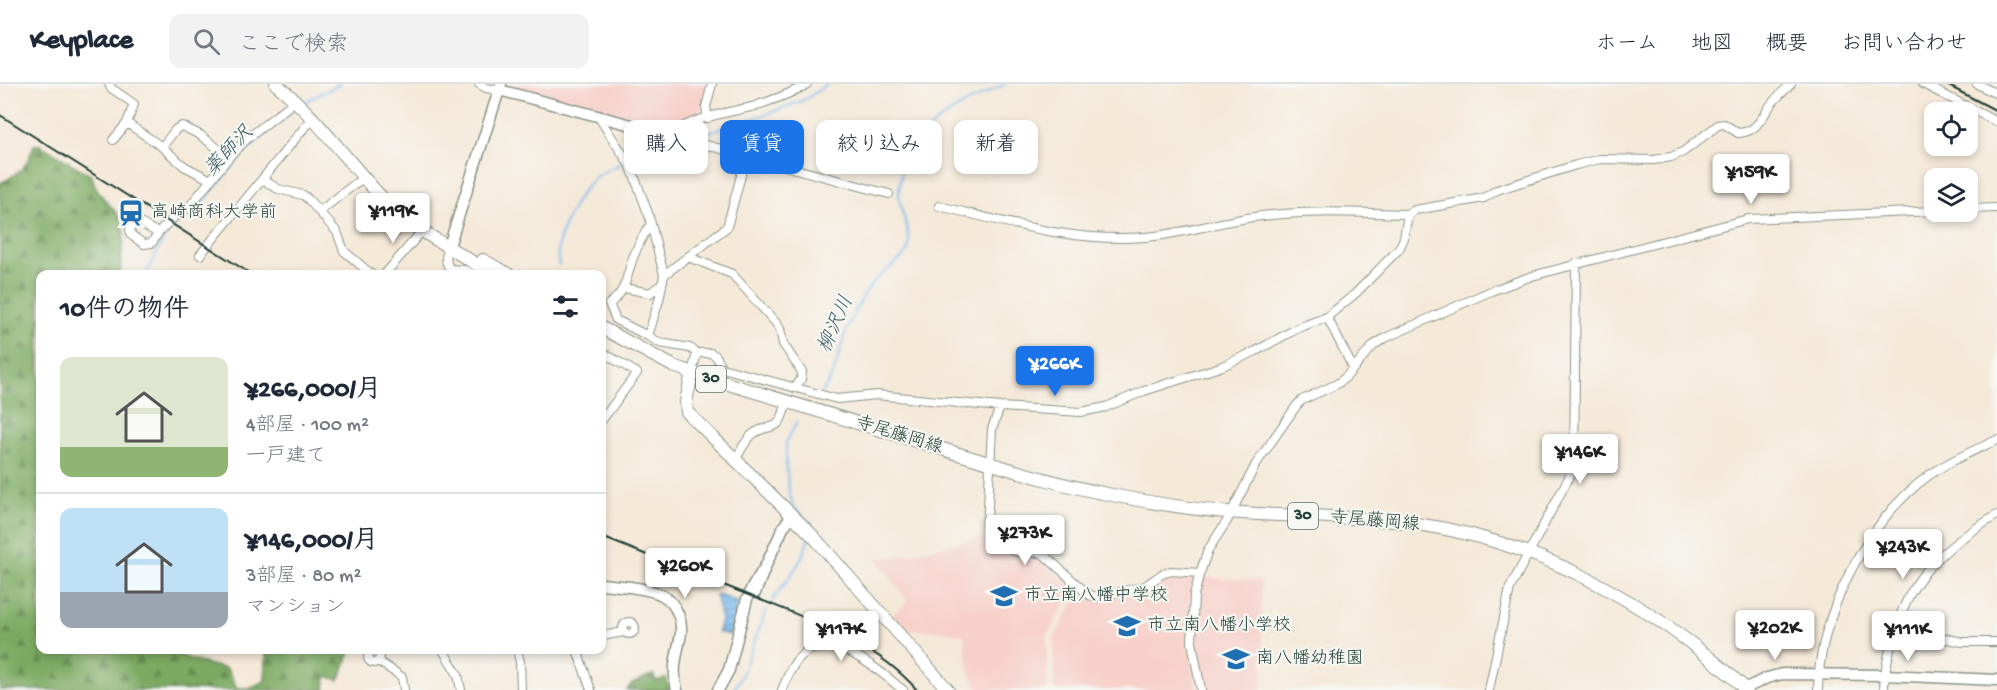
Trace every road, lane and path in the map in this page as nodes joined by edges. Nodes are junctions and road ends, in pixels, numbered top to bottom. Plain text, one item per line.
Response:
1 (110, 84) edge
2 (276, 84) edge
3 (479, 84) edge
4 (712, 84) edge
5 (807, 84) edge
6 (1791, 84) edge
7 (1923, 84) edge
8 (1977, 84) edge
9 (500, 87) edge
10 (1997, 94) edge
11 (296, 100) junction
12 (598, 116) junction
13 (708, 118) junction
14 (314, 119) junction
15 (702, 120) edge
16 (1997, 122) edge
17 (128, 123) junction
18 (624, 123) edge
19 (113, 140) dead end
20 (162, 147) junction
21 (230, 158) junction
22 (804, 172) edge
23 (741, 174) edge
24 (364, 177) junction
25 (262, 179) junction
26 (211, 180) junction
27 (889, 194) dead end
28 (939, 206) dead end
29 (1997, 208) edge
30 (1978, 209) edge
31 (320, 211) junction
32 (1924, 211) edge
33 (1408, 214) junction
34 (651, 224) junction
35 (422, 231) junction
36 (158, 233) dead end
37 (449, 246) junction
38 (200, 255) dead end
39 (688, 257) junction
40 (1576, 263) junction
41 (366, 270) edge
42 (388, 270) edge
43 (452, 270) edge
44 (486, 270) edge
45 (501, 270) edge
46 (663, 280) junction
47 (624, 288) junction
48 (1327, 317) junction
49 (606, 330) edge
50 (648, 336) junction
51 (606, 339) edge
52 (697, 353) junction
53 (606, 354) edge
54 (1353, 368) junction
55 (691, 376) junction
56 (795, 388) junction
57 (1000, 407) junction
58 (785, 408) junction
59 (828, 414) junction
60 (606, 415) edge
61 (1997, 440) edge
62 (736, 459) junction
63 (990, 463) junction
64 (1231, 513) junction
65 (792, 515) junction
66 (1997, 515) edge
67 (1528, 554) junction
68 (1200, 573) junction
69 (606, 585) edge
70 (1898, 624) junction
71 (624, 632) dead end
72 (606, 635) edge
73 (1997, 642) edge
74 (445, 654) edge
75 (518, 654) edge
76 (578, 654) edge
77 (378, 661) dead end
78 (1818, 674) junction
79 (1884, 675) junction
80 (1997, 680) edge
81 (1745, 689) edge
82 (404, 690) edge
83 (461, 690) edge
84 (521, 690) edge
85 (591, 690) edge
86 (678, 690) edge
87 (718, 690) edge
88 (782, 690) edge
89 (903, 690) edge
90 (948, 690) edge
91 (1201, 690) edge
92 (1489, 690) edge
93 (1818, 690) edge
94 (1884, 690) edge

1 - 17 street
2 - 11 main road
3 - 9 street
4 - 13 street
5 - 13 street
6 - 33 street
7 - 16 street
8 - 10 street
9 - 12 street
9 - 37 street
11 - 14 main road
11 - 21 street
12 - 18 street
12 - 34 street
13 - 15 street
14 - 24 main road
14 - 25 street
17 - 19 street
17 - 20 street
20 - 21 street
20 - 26 street
21 - 26 street
22 - 27 street
23 - 39 street
24 - 31 street
24 - 35 main road
25 - 31 street
25 - 38 street
26 - 36 street
28 - 33 street
29 - 30 street
31 - 41 street
32 - 40 street
33 - 48 street
34 - 46 street
34 - 47 street
35 - 37 main road
35 - 42 street
37 - 43 street
37 - 44 main road
37 - 45 main road
39 - 46 street
39 - 56 street
40 - 54 street
40 - 67 street
46 - 47 street
46 - 50 street
47 - 50 street
48 - 54 street
48 - 57 street
49 - 55 main road, 寺尾藤岡線 / 30
50 - 52 street
51 - 55 main road, 寺尾藤岡線 / 30
52 - 55 street
52 - 56 street
53 - 60 street
54 - 64 street
55 - 58 main road, 寺尾藤岡線 / 30
55 - 59 main road, 寺尾藤岡線 / 30
55 - 62 main road, 30
56 - 57 street
57 - 63 street
58 - 59 main road, 寺尾藤岡線 / 30
58 - 62 street
59 - 63 main road, 寺尾藤岡線 / 30
61 - 78 street
62 - 65 main road, 30
63 - 64 main road, 寺尾藤岡線 / 30
63 - 68 street
64 - 67 main road, 寺尾藤岡線 / 30
64 - 68 street
65 - 87 street
65 - 90 main road, 30
66 - 70 street
67 - 81 main road, 寺尾藤岡線 / 30
67 - 92 street
68 - 91 street
69 - 86 street
70 - 73 street
70 - 79 street
71 - 72 street
74 - 83 street
75 - 84 street
76 - 85 street
77 - 82 street
78 - 79 street
78 - 81 street
78 - 93 street
79 - 80 street
79 - 94 street
88 - 89 street

